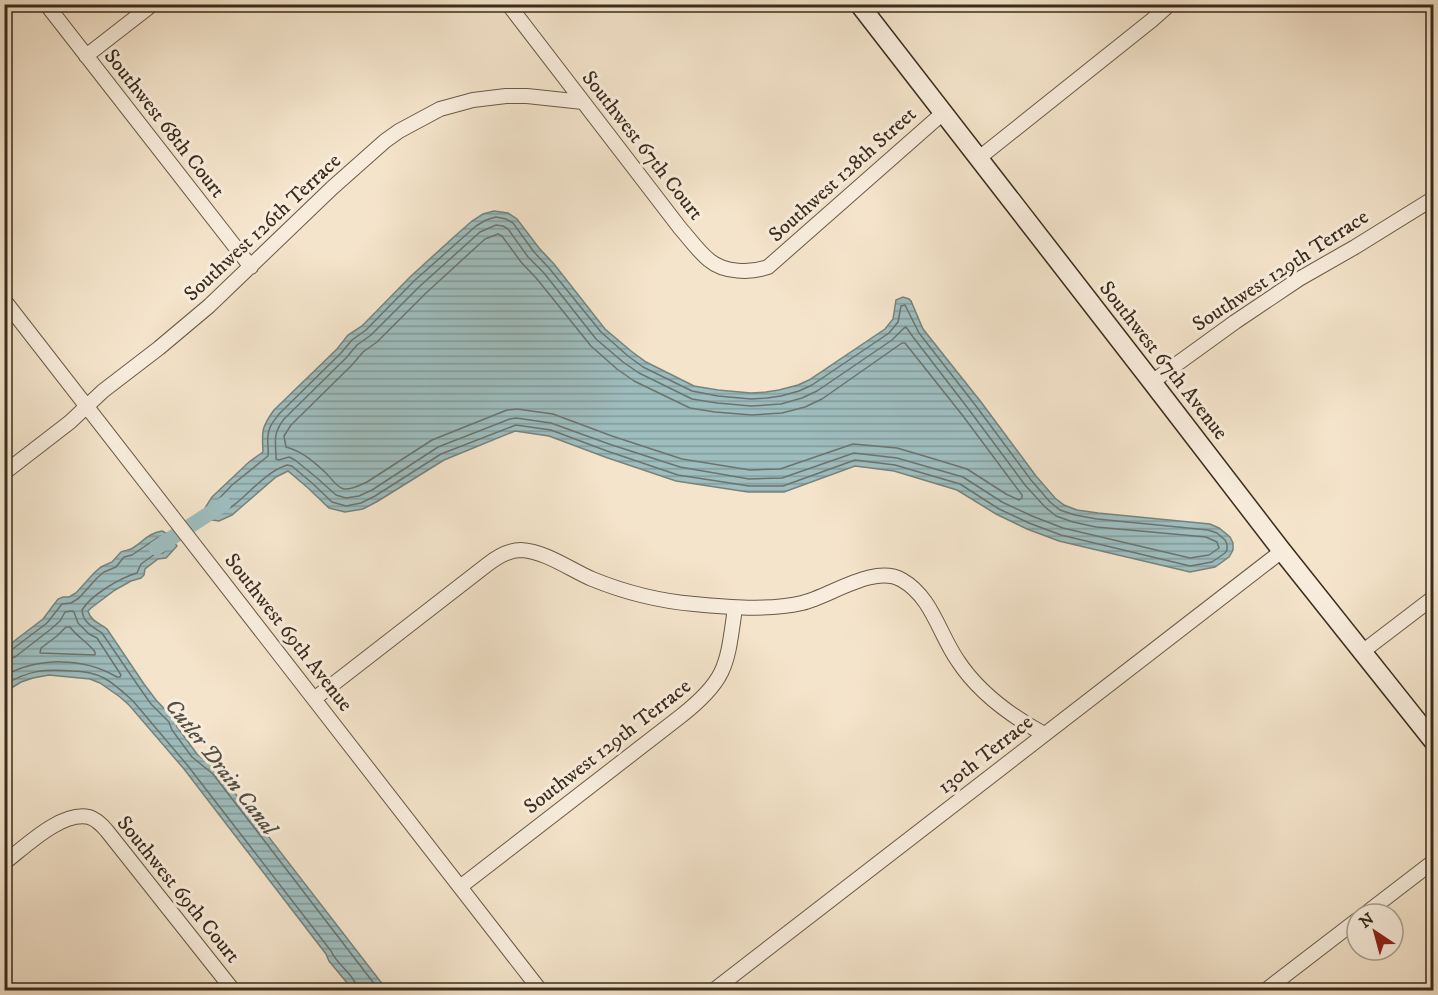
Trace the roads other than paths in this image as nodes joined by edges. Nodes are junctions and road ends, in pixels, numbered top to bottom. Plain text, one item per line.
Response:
1 (46, 4) edge
2 (153, 4) edge
3 (508, 4) edge
4 (859, 4) edge
5 (1170, 4) edge
6 (86, 56) junction
7 (583, 102) junction
8 (943, 113) junction
9 (979, 158) junction
10 (1434, 198) edge
11 (251, 267) junction
12 (768, 267) joint
13 (4, 300) edge
14 (1152, 382) junction
15 (87, 406) junction
16 (4, 473) edge
17 (1282, 551) junction
18 (1434, 597) edge
19 (735, 608) junction
20 (1362, 652) junction
21 (314, 699) junction
22 (1044, 734) junction
23 (1434, 742) edge
24 (1434, 861) edge
25 (4, 863) edge
26 (460, 887) junction
27 (1381, 902) edge
28 (1345, 929) edge
29 (233, 990) edge
30 (540, 990) edge
31 (714, 990) edge
32 (1266, 990) edge

1 - 6 street, Southwest 68th Court
2 - 6 street
3 - 7 street, Southwest 67th Court
4 - 8 main road, Southwest 67th Avenue
5 - 9 street
6 - 11 street, Southwest 68th Court
7 - 11 street, Southwest 126th Terrace
7 - 12 street, Southwest 67th Court
8 - 9 main road, Southwest 67th Avenue
8 - 12 street, Southwest 128th Street
9 - 14 main road, Southwest 67th Avenue
10 - 14 street, Southwest 129th Terrace
11 - 15 street, Southwest 126th Terrace
13 - 15 street, Southwest 69th Avenue
14 - 17 main road, Southwest 67th Avenue
15 - 16 street, Southwest 126th Terrace
15 - 21 street, Southwest 69th Avenue
17 - 20 main road, Southwest 67th Avenue
17 - 22 street, 130th Terrace
18 - 20 street
19 - 21 street
19 - 22 street
19 - 26 street, Southwest 129th Terrace
20 - 23 main road, Southwest 67th Avenue
21 - 26 street, Southwest 69th Avenue
22 - 31 street, 130th Terrace
24 - 27 street
25 - 29 street, Southwest 69th Court
26 - 30 street, Southwest 69th Avenue
28 - 32 street

